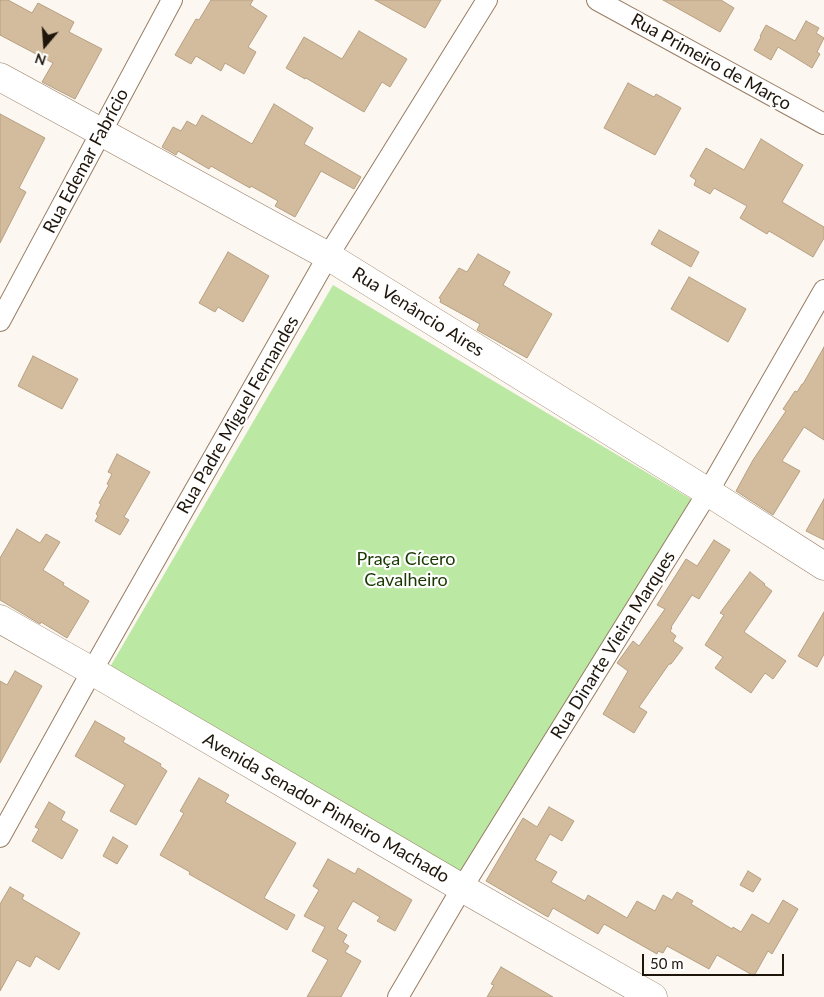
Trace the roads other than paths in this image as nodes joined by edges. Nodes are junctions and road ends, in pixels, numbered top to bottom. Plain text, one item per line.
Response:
1 (172, 0) edge
2 (486, 0) edge
3 (597, 0) edge
4 (0, 77) edge
5 (824, 124) edge
6 (101, 132) junction
7 (328, 256) junction
8 (824, 290) edge
9 (0, 321) edge
10 (708, 492) junction
11 (824, 566) edge
12 (0, 619) edge
13 (92, 671) junction
14 (0, 837) edge
15 (462, 888) junction
16 (398, 997) edge
17 (653, 997) edge

1 - 6 street, Rua Edemar Fabrício
2 - 7 street, Rua Padre Miguel Fernandes
3 - 5 street, Rua Primeiro de Março
4 - 6 street, Rua Venâncio Aires
6 - 7 street, Rua Venâncio Aires
6 - 9 street, Rua Edemar Fabrício
7 - 10 street, Rua Venâncio Aires
7 - 13 street, Rua Padre Miguel Fernandes
8 - 10 street, Rua Dinarte Vieira Marques
10 - 11 street, Rua Venâncio Aires
10 - 15 street, Rua Dinarte Vieira Marques
12 - 13 street, Avenida Senador Pinheiro Machado
13 - 14 street, Rua Padre Miguel Fernandes
13 - 15 street, Avenida Senador Pinheiro Machado
15 - 16 street, Rua Dinarte Vieira Marques
15 - 17 street, Avenida Senador Pinheiro Machado

